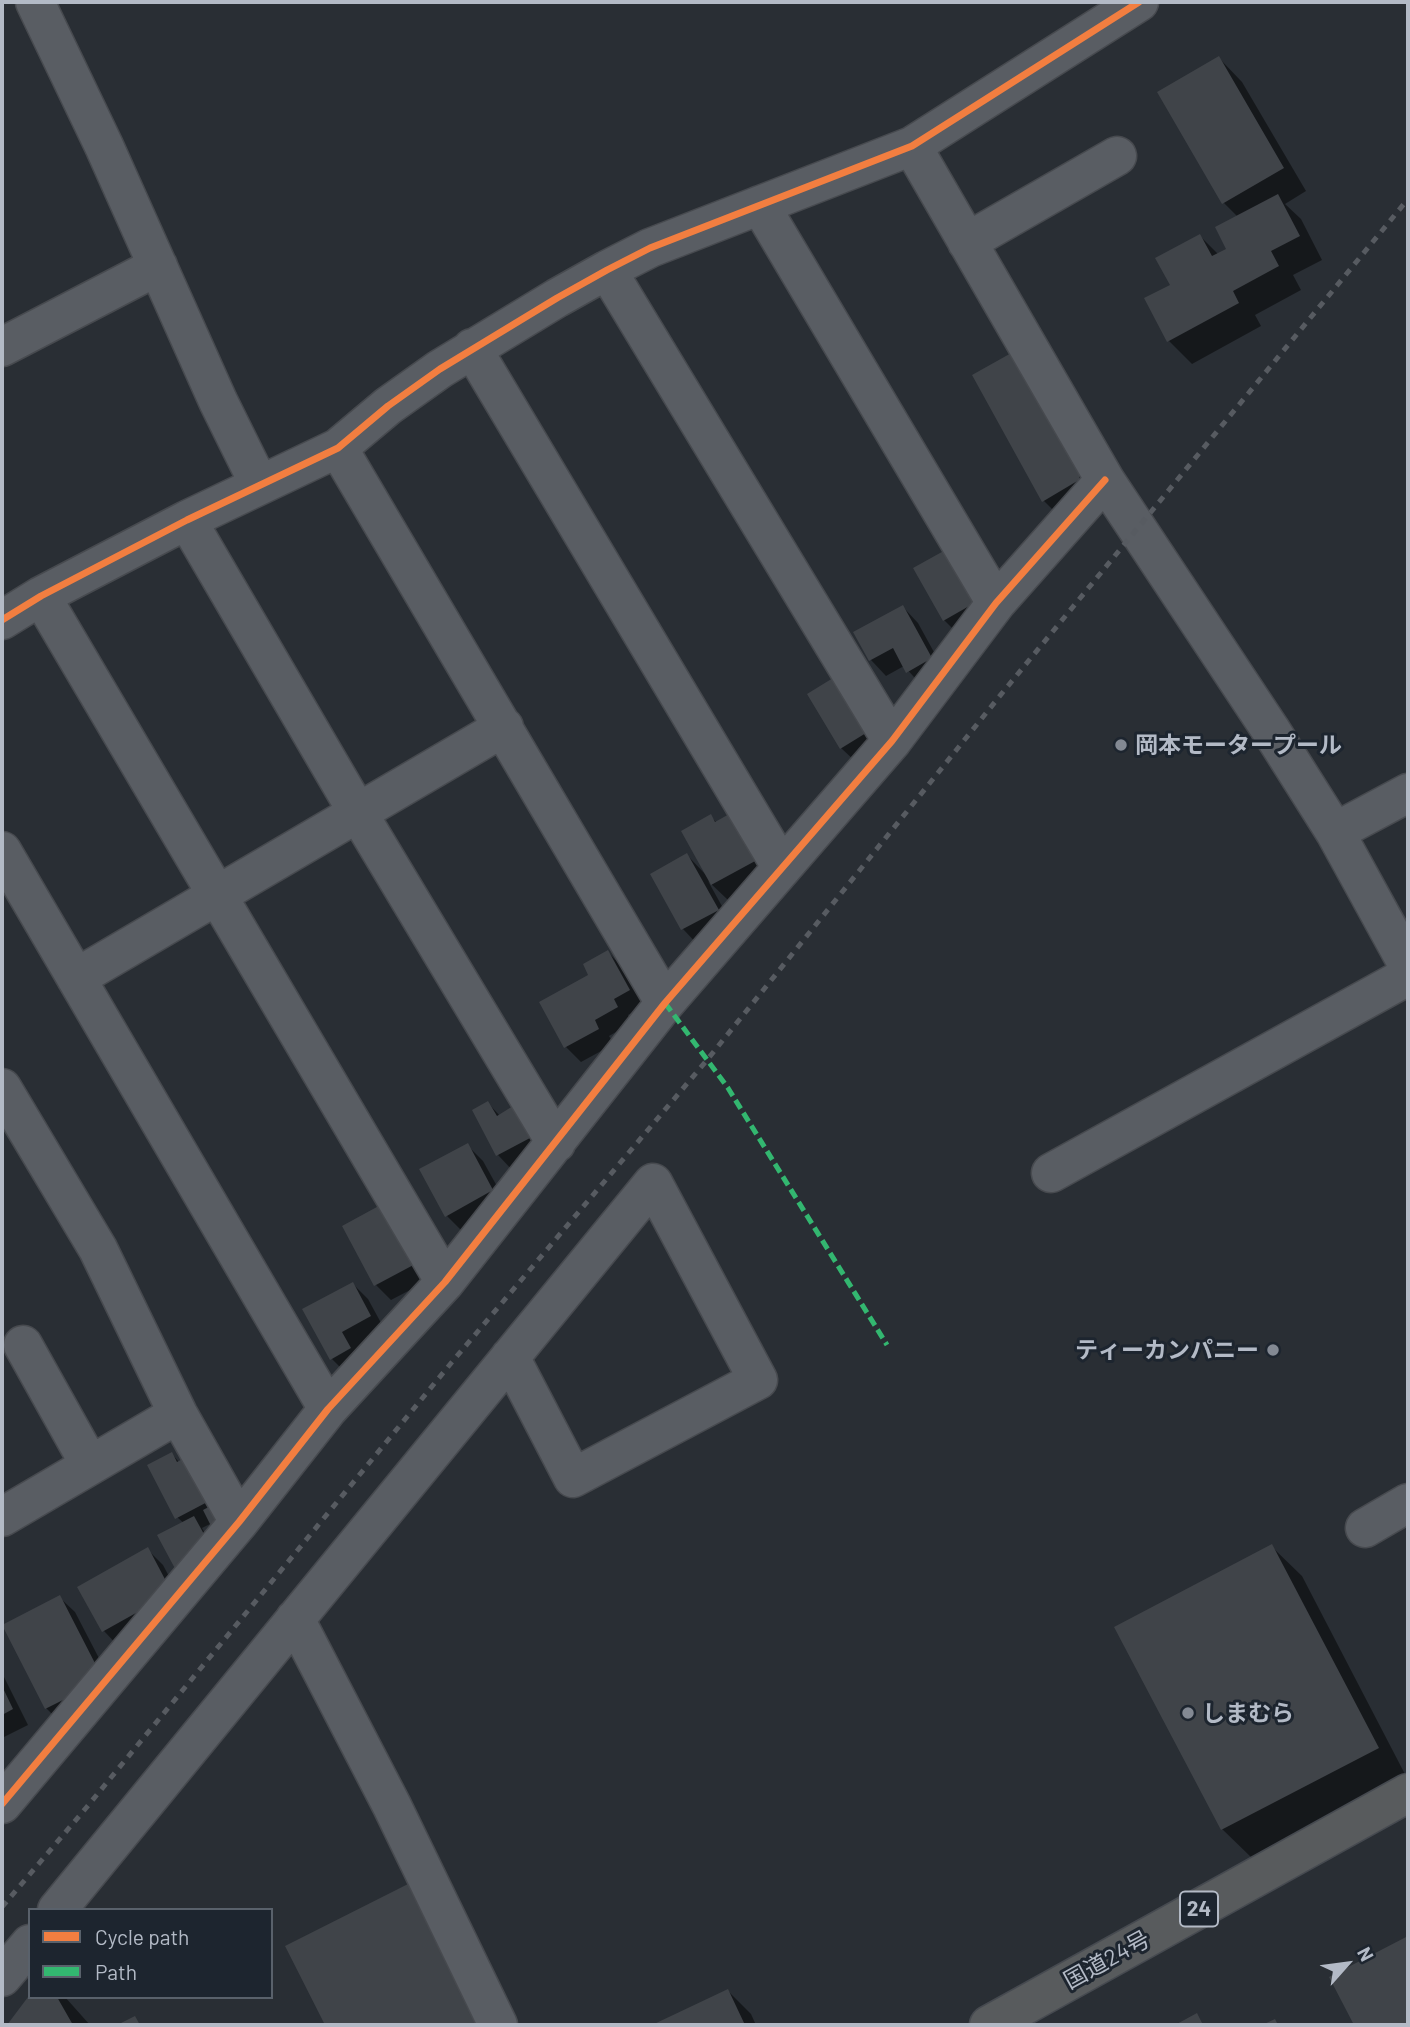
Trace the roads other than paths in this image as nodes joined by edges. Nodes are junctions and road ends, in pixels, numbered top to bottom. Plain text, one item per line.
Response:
1 (35, 2) edge
2 (1139, 2) edge
3 (912, 146) junction
4 (1117, 156) dead end
5 (760, 205) junction
6 (967, 242) junction
7 (158, 266) junction
8 (607, 270) junction
9 (2, 346) edge
10 (472, 348) junction
11 (338, 448) junction
12 (1105, 480) junction
13 (259, 484) junction
14 (187, 520) junction
15 (41, 596) junction
16 (996, 603) junction
17 (2, 620) edge
18 (504, 727) junction
19 (892, 741) junction
20 (1408, 793) edge
21 (358, 813) junction
22 (1335, 832) junction
23 (2, 851) edge
24 (782, 868) junction
25 (217, 897) junction
26 (1397, 918) edge
27 (1408, 965) edge
28 (1408, 976) edge
29 (76, 978) junction
30 (665, 1003) junction
31 (2, 1088) edge
32 (556, 1143) junction
33 (1051, 1173) dead end
34 (444, 1282) junction
35 (23, 1345) dead end
36 (510, 1357) junction
37 (328, 1409) junction
38 (178, 1414) junction
39 (90, 1465) junction
40 (1408, 1503) edge
41 (2, 1517) edge
42 (239, 1522) junction
43 (1365, 1528) dead end
44 (295, 1619) junction
45 (1408, 1793) edge
46 (2, 1804) edge
47 (60, 1908) edge
48 (28, 1946) edge
49 (2, 1977) edge
50 (498, 2025) edge
51 (989, 2025) edge

1 - 7 street
2 - 3 street
3 - 5 street
3 - 6 street
4 - 6 street
5 - 8 street
5 - 16 street
6 - 12 street
7 - 9 street
7 - 13 street
8 - 10 street
8 - 19 street
10 - 11 street
10 - 24 street
11 - 13 street
11 - 18 street
12 - 16 street
12 - 22 street
13 - 14 street
14 - 15 street
14 - 21 street
15 - 17 street
15 - 25 street
16 - 19 street
18 - 21 street
18 - 30 street
19 - 24 street
20 - 22 street
21 - 25 street
21 - 32 street
22 - 26 street
23 - 29 street
24 - 30 street
25 - 29 street
25 - 34 street
26 - 27 street
28 - 33 street
29 - 37 street
30 - 32 street
31 - 38 street
32 - 34 street
34 - 37 street
35 - 39 street
36 - 36 street
36 - 44 street
37 - 42 street
38 - 39 street
38 - 42 street
39 - 41 street
40 - 43 street
42 - 46 street
44 - 47 street
44 - 50 street
45 - 51 highway, 国道24号 / 24
48 - 49 street

